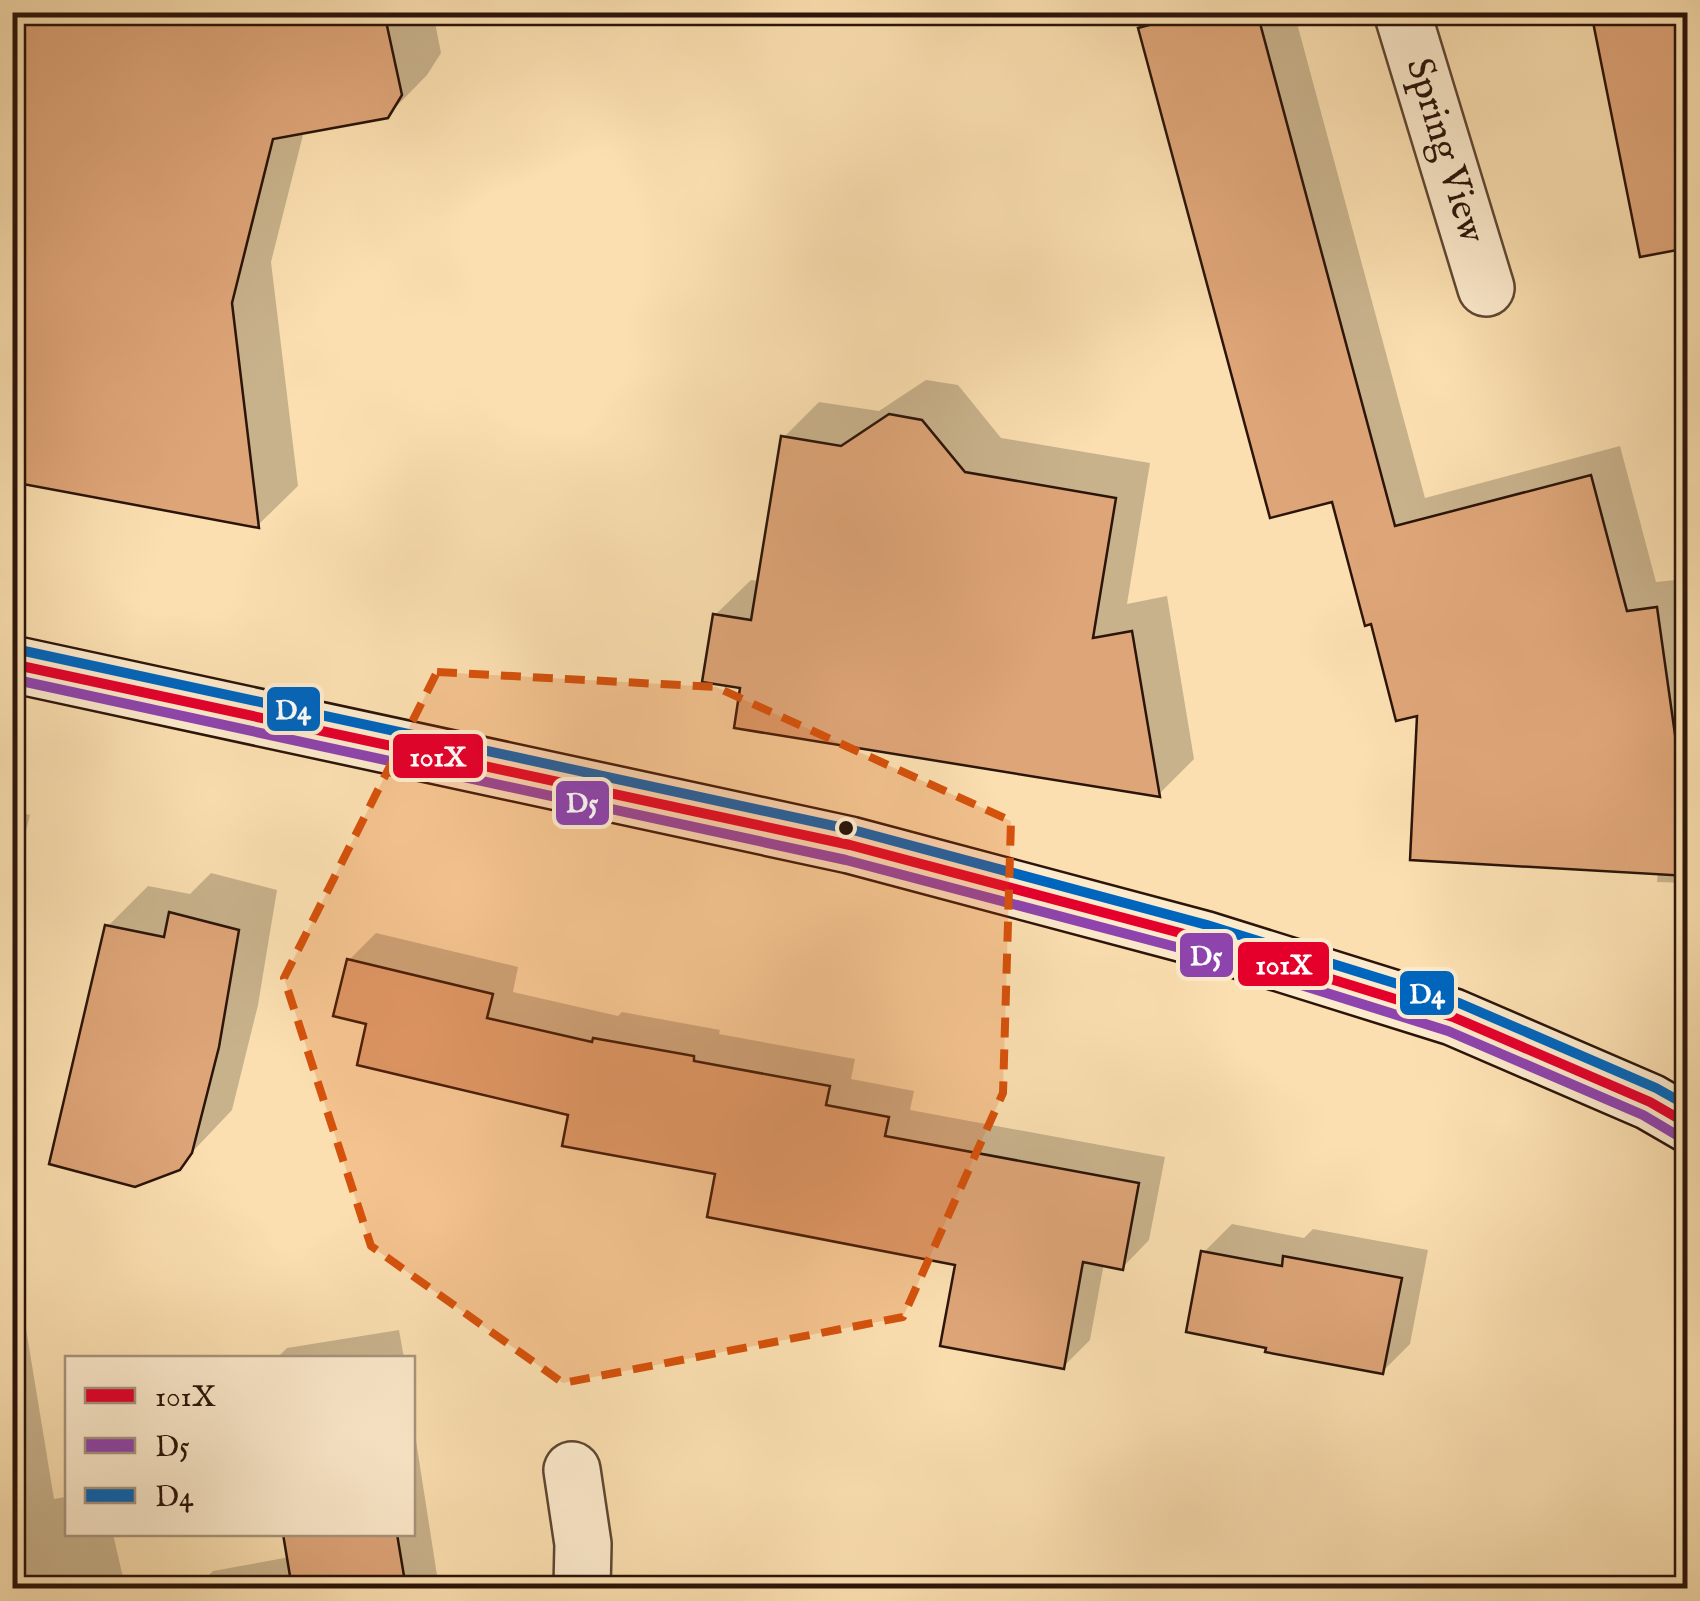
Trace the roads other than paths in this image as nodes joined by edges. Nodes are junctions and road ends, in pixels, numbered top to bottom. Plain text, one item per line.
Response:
1 (1402, 12) edge
2 (1486, 288) dead end
3 (12, 664) edge
4 (1675, 1103) edge
5 (572, 1470) dead end
6 (582, 1588) edge

1 - 2 main road, Spring View
3 - 4 main road
5 - 6 main road

